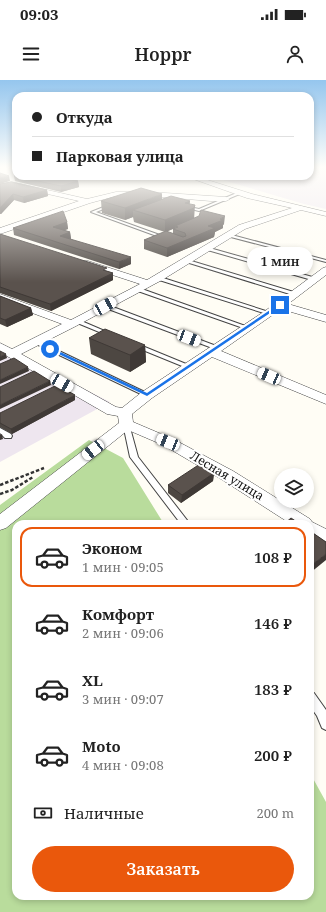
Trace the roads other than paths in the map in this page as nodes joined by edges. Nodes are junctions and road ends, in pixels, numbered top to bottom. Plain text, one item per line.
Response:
1 (76, 205) edge
2 (113, 205) edge
3 (212, 205) edge
4 (287, 205) edge
5 (178, 206) edge
6 (300, 208) junction
7 (199, 210) junction
8 (326, 214) edge
9 (198, 216) edge
10 (131, 221) edge
11 (124, 223) junction
12 (0, 224) edge
13 (21, 224) junction
14 (2, 234) edge
15 (169, 234) edge
16 (228, 235) junction
17 (162, 237) junction
18 (169, 239) edge
19 (206, 248) junction
20 (79, 261) edge
21 (188, 261) junction
22 (326, 262) edge
23 (326, 270) edge
24 (158, 278) junction
25 (314, 279) junction
26 (148, 283) junction
27 (137, 289) junction
28 (295, 294) junction
29 (0, 297) edge
30 (105, 306) junction
31 (275, 309) junction
32 (326, 319) edge
33 (74, 323) junction
34 (248, 328) junction
35 (119, 338) edge
36 (126, 341) edge
37 (36, 342) junction
38 (214, 350) junction
39 (7, 353) edge
40 (189, 367) junction
41 (147, 395) junction
42 (326, 400) edge
43 (125, 419) junction
44 (0, 430) edge
45 (8, 436) dead end
46 (183, 520) edge
47 (298, 520) edge
48 (0, 523) edge
49 (314, 530) edge
50 (326, 538) edge
51 (314, 702) edge
52 (326, 724) edge

1 - 13 street
2 - 11 lane
3 - 7 lane
4 - 6 street
5 - 7 lane
6 - 8 street
6 - 16 street
7 - 9 lane
10 - 11 lane
11 - 17 lane
12 - 13 street
13 - 14 street
15 - 17 lane
16 - 19 street
16 - 22 lane
17 - 18 lane
19 - 21 street
19 - 25 lane
20 - 26 street
21 - 24 street
21 - 28 lane
23 - 25 street
24 - 26 street
24 - 31 lane
25 - 28 street
26 - 27 street
27 - 30 street
27 - 34 lane
28 - 31 street
29 - 33 street
30 - 33 street
30 - 38 lane
31 - 32 street
31 - 34 street
33 - 35 lane
33 - 37 street
34 - 38 street
36 - 40 lane
37 - 39 street
37 - 41 lane
38 - 40 street
38 - 42 street
39 - 43 street, Лесная улица
40 - 41 street
41 - 43 street
43 - 46 lane
43 - 47 street, Лесная улица
43 - 48 street
44 - 45 lane
49 - 50 street
51 - 52 lane

